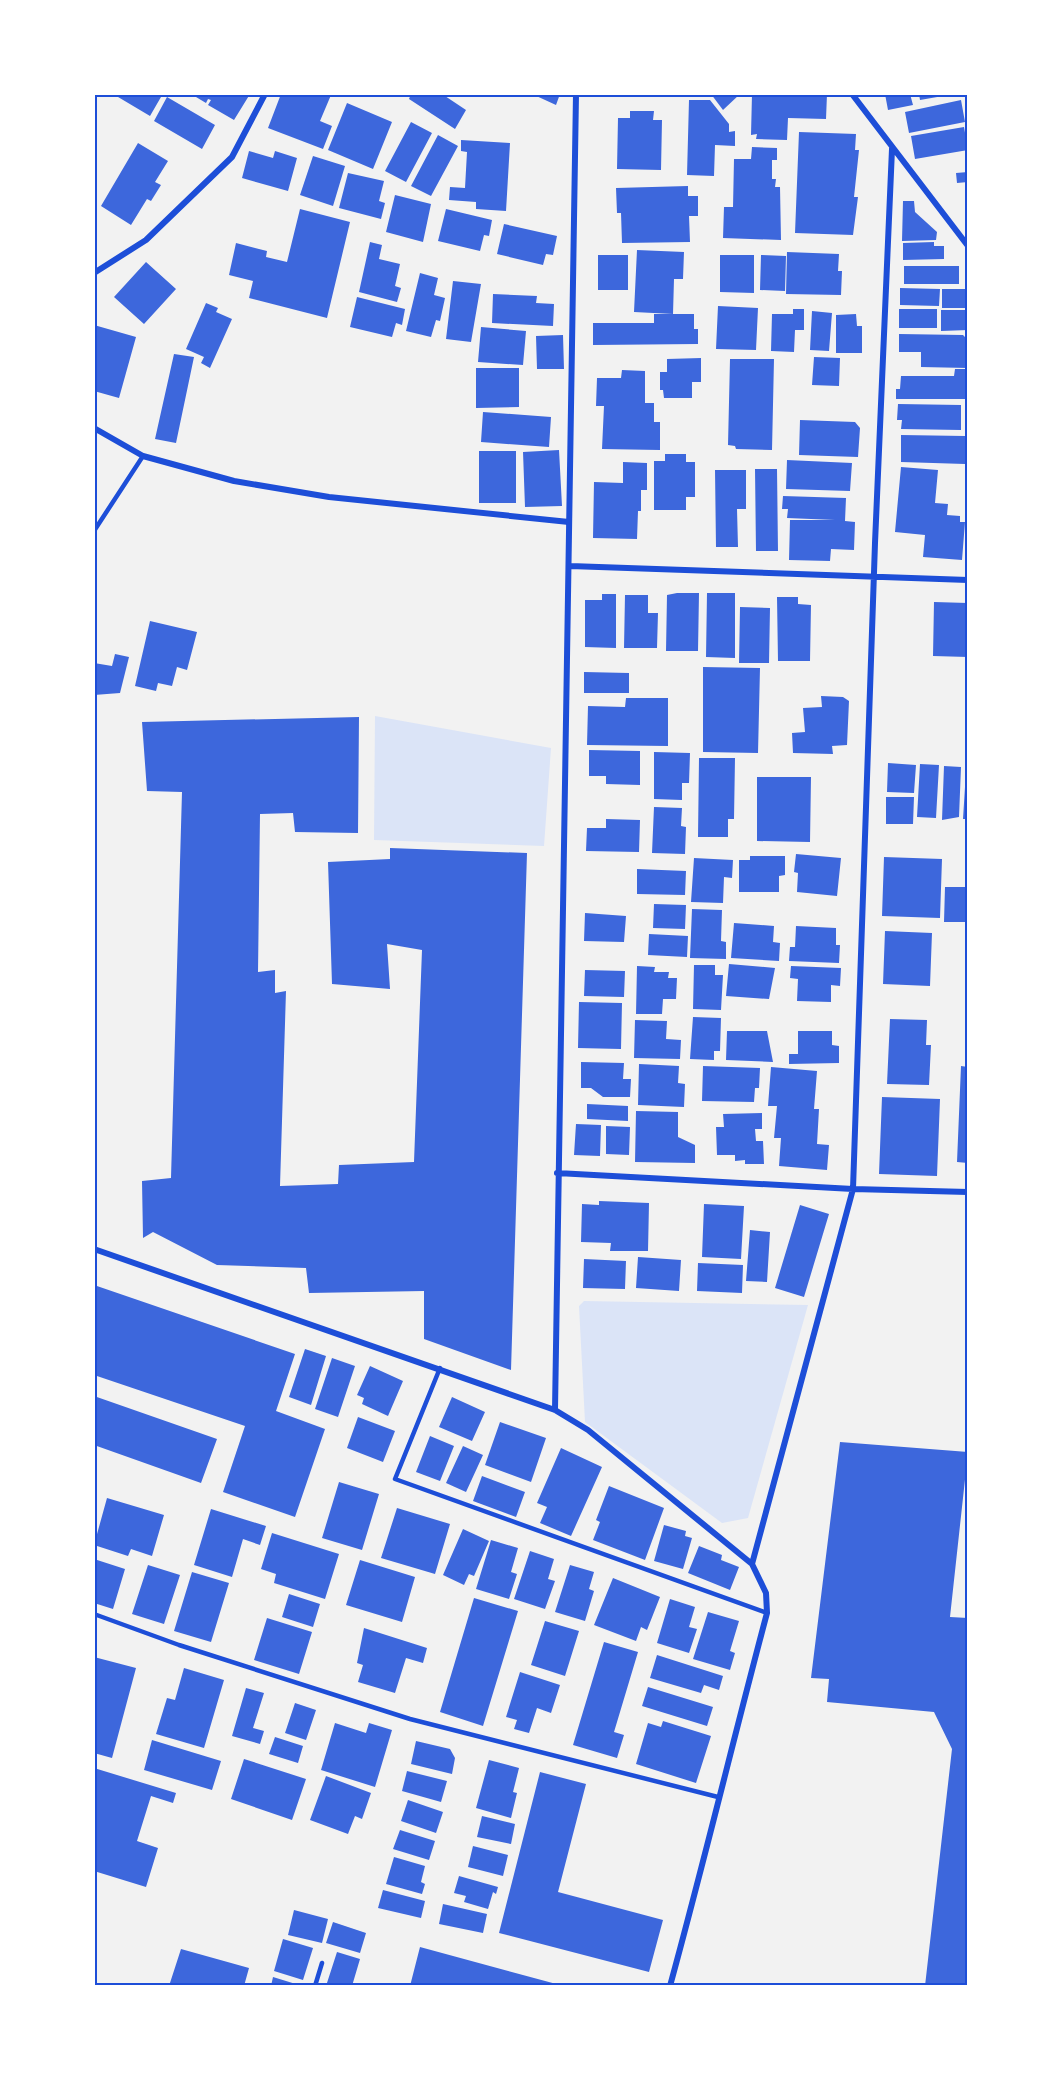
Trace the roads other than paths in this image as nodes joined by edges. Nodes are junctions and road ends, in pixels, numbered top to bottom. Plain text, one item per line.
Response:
1 (265, 94) edge
2 (576, 94) edge
3 (852, 94) edge
4 (892, 149) junction
5 (968, 246) edge
6 (94, 273) edge
7 (94, 428) edge
8 (142, 456) junction
9 (569, 522) junction
10 (94, 531) edge
11 (570, 566) junction
12 (874, 577) junction
13 (968, 580) edge
14 (557, 1173) junction
15 (852, 1190) junction
16 (968, 1192) edge
17 (94, 1249) edge
18 (440, 1368) junction
19 (555, 1410) junction
20 (752, 1564) junction
21 (767, 1613) junction
22 (94, 1614) edge
23 (718, 1797) junction
24 (322, 1963) dead end
25 (315, 1986) edge
26 (670, 1986) edge

1 - 6 street
2 - 9 street
3 - 4 street
4 - 5 street
4 - 12 street
7 - 8 street
8 - 9 street
8 - 10 lane
9 - 11 street
11 - 12 street
11 - 14 street
12 - 13 street
12 - 15 street
14 - 15 street
14 - 19 street
15 - 16 street
15 - 20 street
17 - 18 street
18 - 19 street
18 - 21 lane
19 - 20 street
20 - 21 street
21 - 23 street
22 - 23 lane
23 - 26 street
24 - 25 lane

